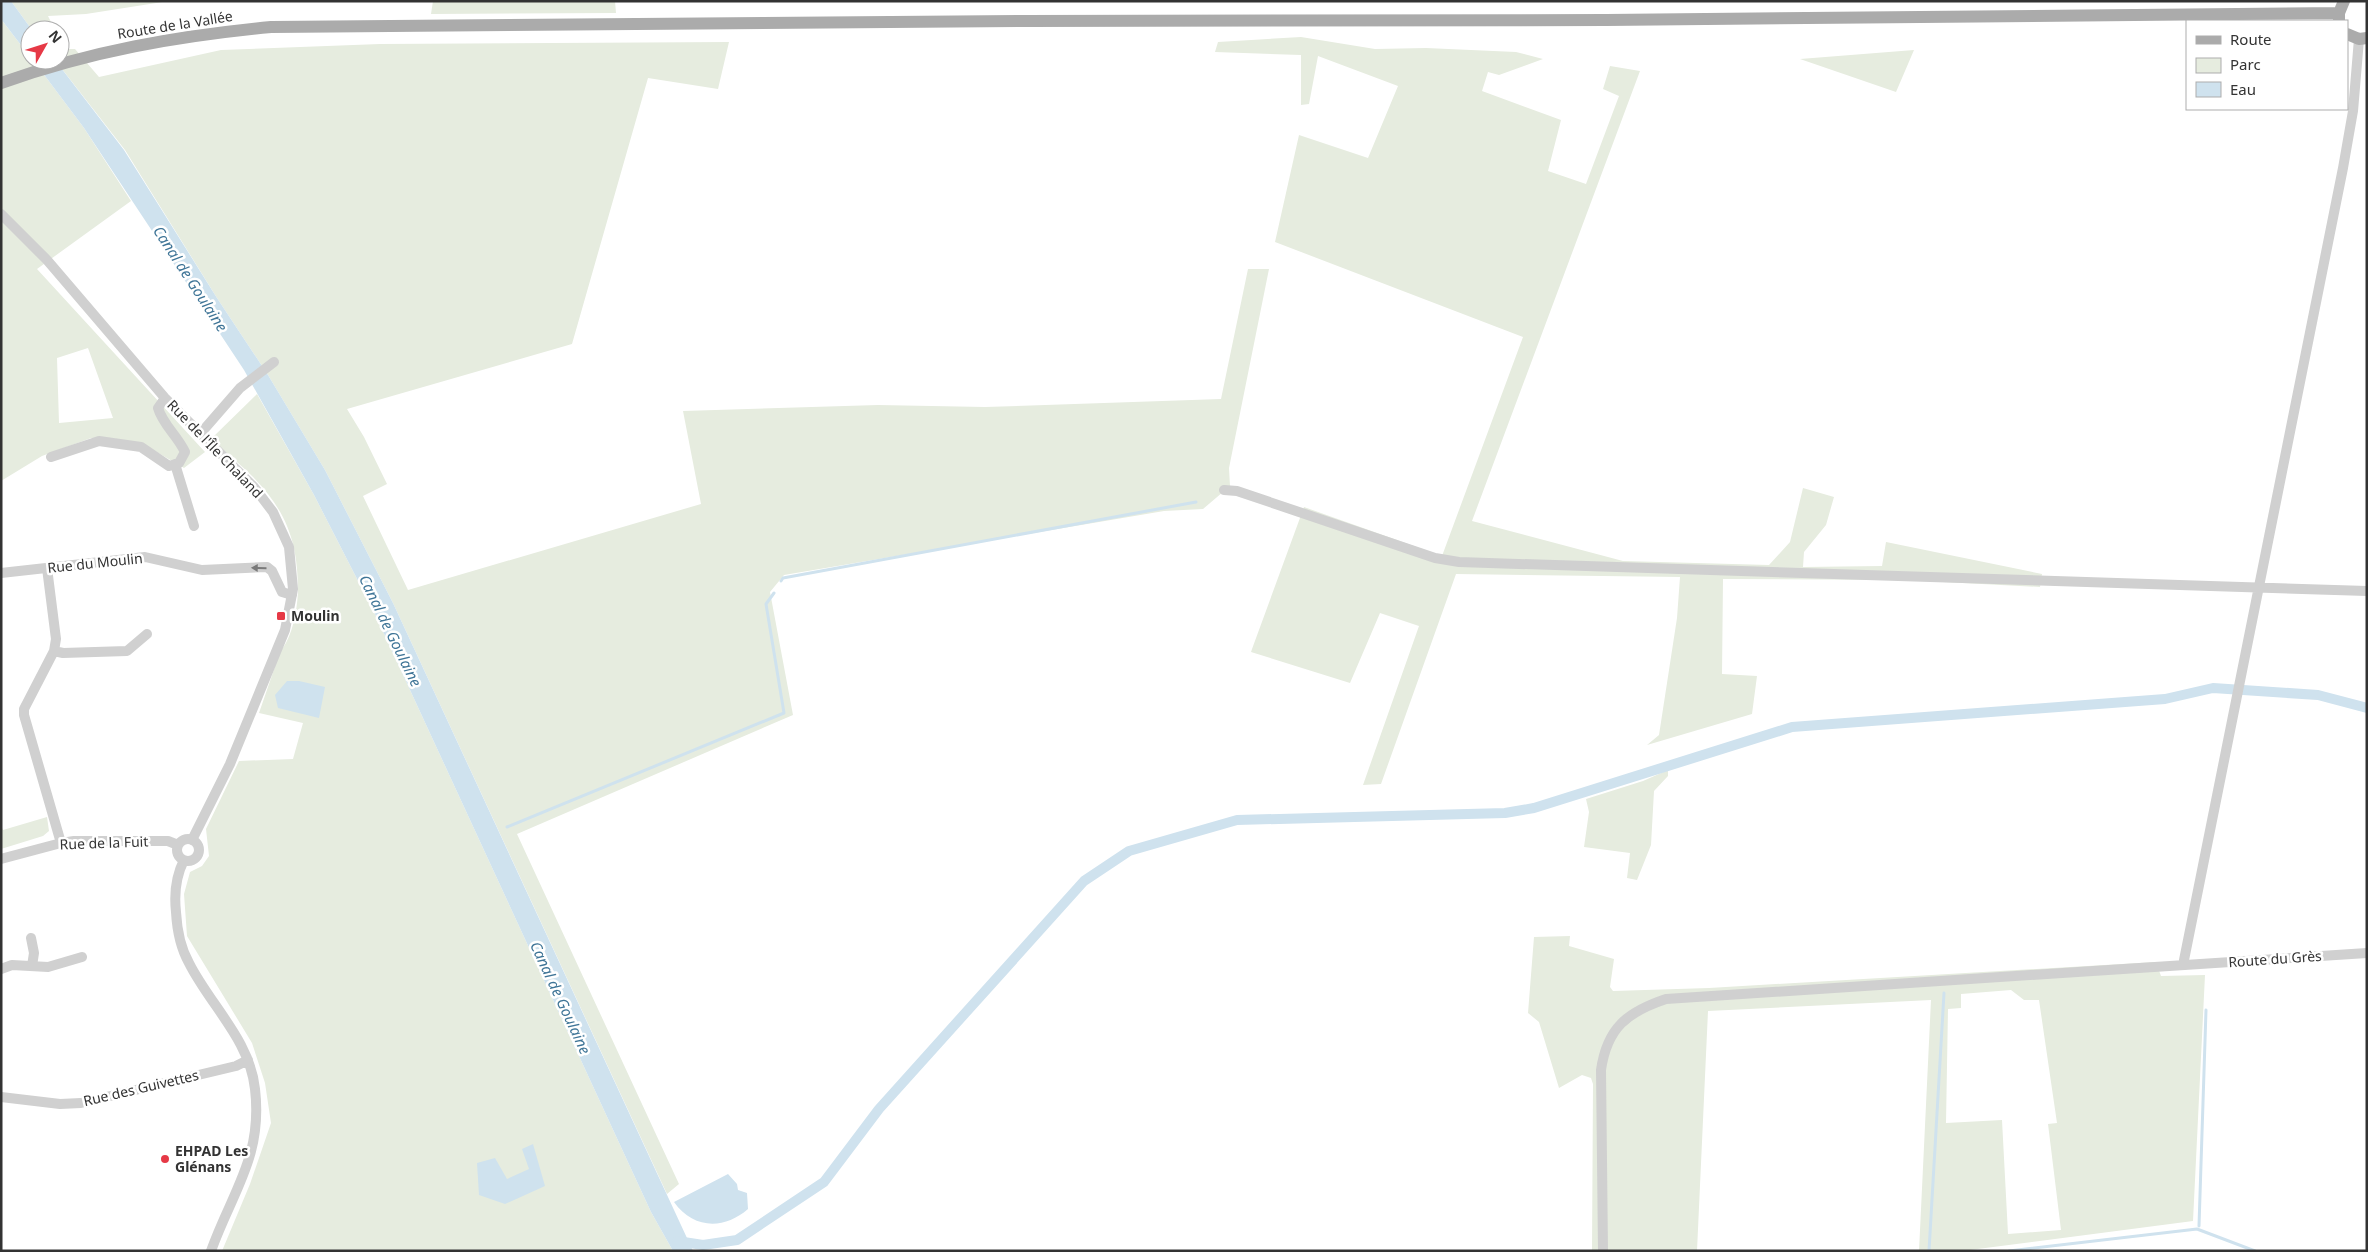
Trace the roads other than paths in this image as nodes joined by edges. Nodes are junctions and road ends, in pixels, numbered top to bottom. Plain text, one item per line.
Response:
1 (2341, 12) edge
2 (2348, 34) edge
3 (2363, 39) edge
4 (1, 83) edge
5 (1, 214) edge
6 (271, 363) dead end
7 (165, 398) junction
8 (200, 434) junction
9 (51, 457) dead end
10 (175, 464) junction
11 (1224, 490) dead end
12 (194, 526) dead end
13 (47, 568) junction
14 (1, 573) edge
15 (2258, 587) junction
16 (2367, 591) edge
17 (292, 595) junction
18 (147, 634) dead end
19 (54, 651) junction
20 (192, 840) junction
21 (61, 843) junction
22 (178, 845) junction
23 (1, 859) edge
24 (184, 860) junction
25 (31, 938) dead end
26 (2367, 953) edge
27 (82, 957) dead end
28 (2183, 965) junction
29 (32, 966) junction
30 (1, 969) edge
31 (248, 1060) junction
32 (1, 1097) edge
33 (210, 1251) edge
34 (1603, 1251) edge

1 - 4 main road, Route de la Vallée
2 - 3 main road
3 - 15 street
5 - 7 street, Rue de l'Île Chaland
6 - 8 street
7 - 8 street, Rue de l'Île Chaland
7 - 10 street
8 - 17 street, Rue de l'Île Chaland
9 - 10 street
10 - 12 street
11 - 15 street
13 - 14 street, Rue du Moulin
17 -> 13 street, Rue du Moulin
13 - 19 street
15 - 16 street
15 - 28 street
17 - 20 street, Rue de l'Île Chaland
18 - 19 street
19 - 21 street
20 - 22 street
20 - 24 street
21 - 22 street, Rue de la Fuit
21 - 23 street, Rue de la Fuit
22 - 24 street
24 - 31 street
25 - 29 street
26 - 28 street, Route du Grès
27 - 29 street
28 - 34 street, Route du Grès
29 - 30 street
31 - 32 street, Rue des Guivettes
31 - 33 street

